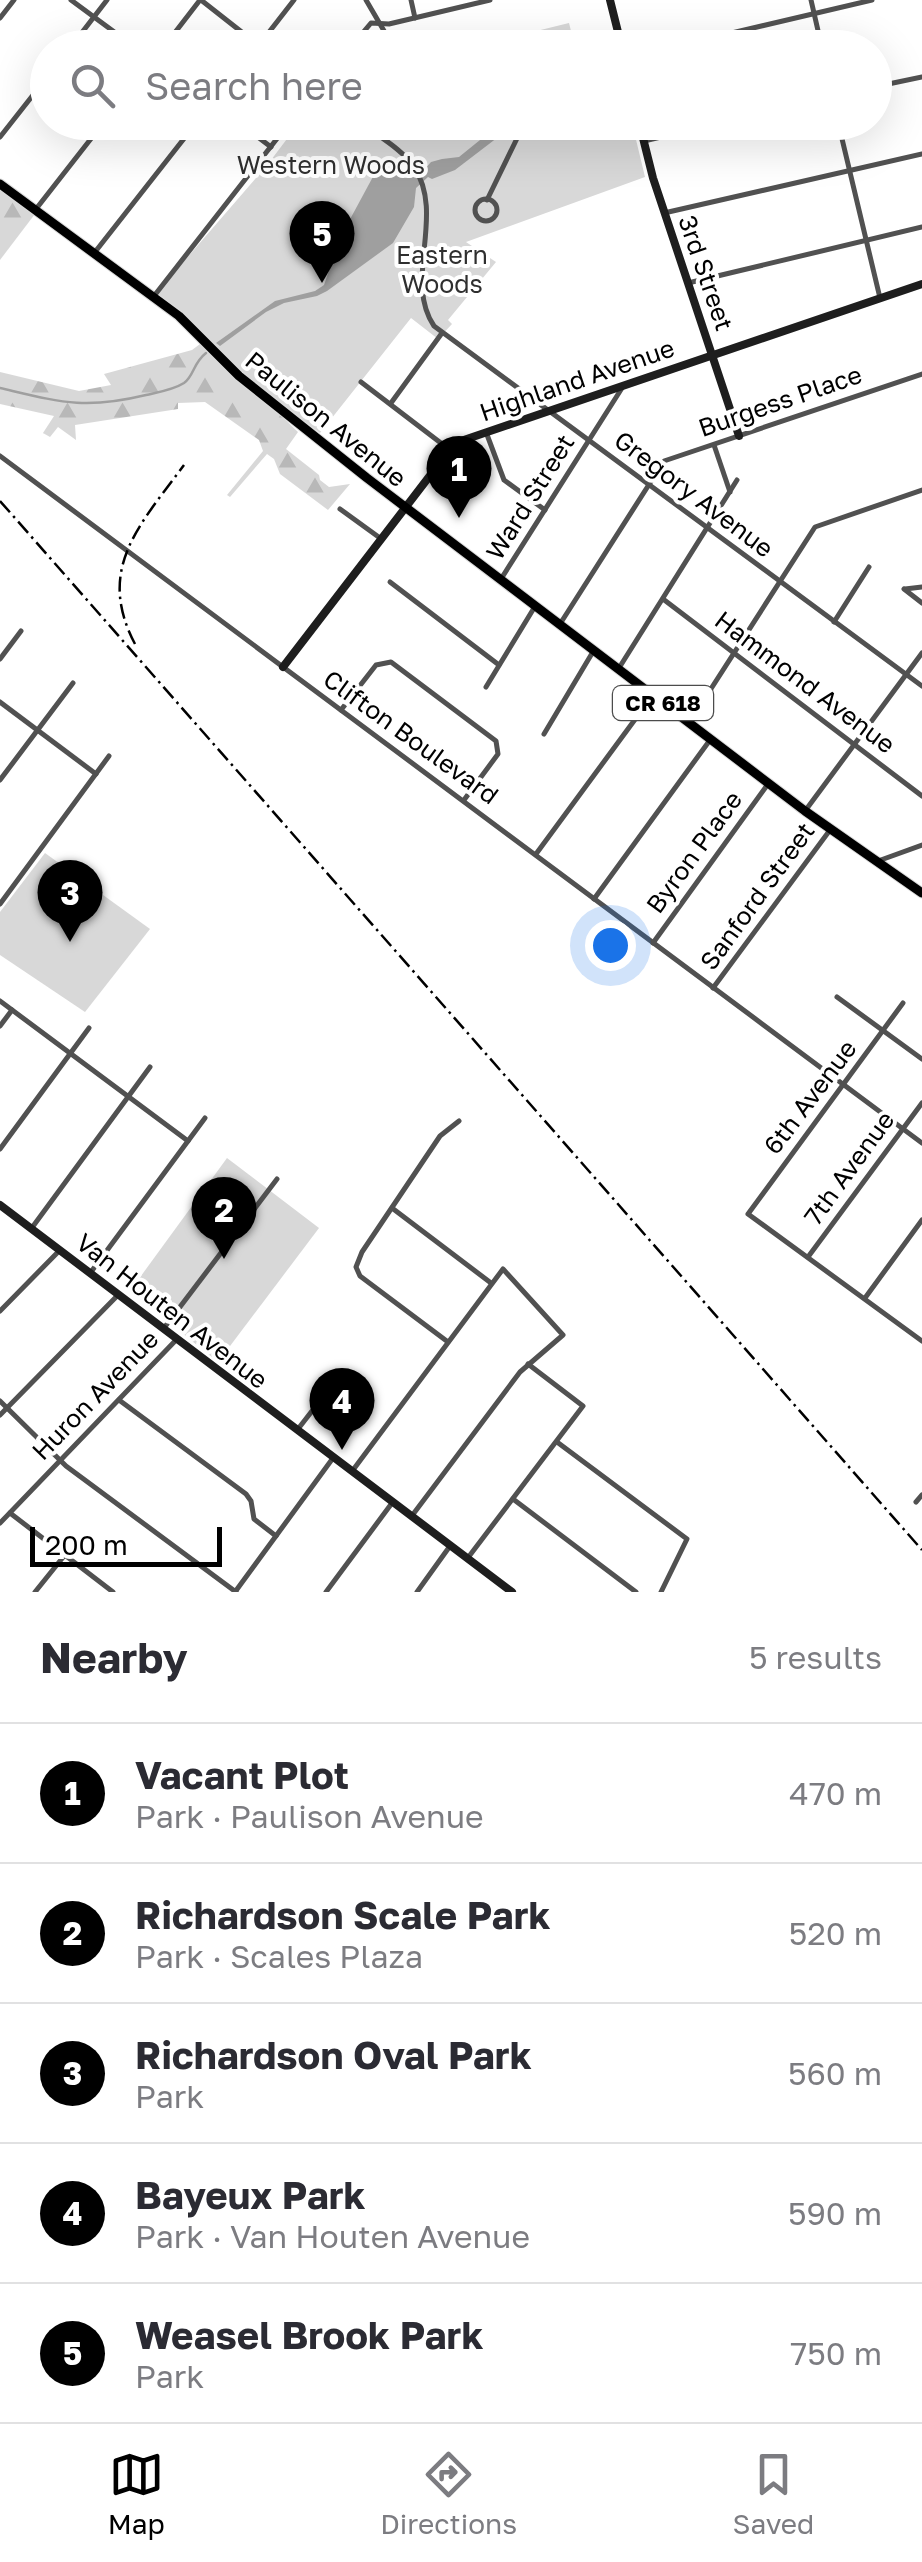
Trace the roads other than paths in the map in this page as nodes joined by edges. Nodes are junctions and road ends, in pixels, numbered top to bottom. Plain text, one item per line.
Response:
1 (14, 0) edge
2 (71, 0) edge
3 (107, 0) edge
4 (200, 0) edge
5 (294, 0) edge
6 (366, 0) edge
7 (411, 0) edge
8 (490, 0) edge
9 (610, 0) edge
10 (811, 0) edge
11 (872, 0) edge
12 (814, 14) junction
13 (94, 16) junction
14 (0, 18) edge
15 (415, 18) junction
16 (380, 24) junction
17 (84, 30) edge
18 (112, 30) edge
19 (177, 30) edge
20 (238, 30) edge
21 (272, 30) edge
22 (363, 30) edge
23 (384, 30) edge
24 (618, 30) edge
25 (745, 30) edge
26 (818, 30) edge
27 (922, 76) edge
28 (892, 83) edge
29 (30, 98) edge
30 (0, 136) edge
31 (90, 140) edge
32 (183, 140) edge
33 (262, 140) edge
34 (276, 140) edge
35 (382, 140) edge
36 (516, 140) edge
37 (652, 140) edge
38 (842, 140) edge
39 (644, 142) joint
40 (271, 147) junction
41 (922, 154) edge
42 (850, 170) junction
43 (0, 184) edge
44 (487, 200) junction
45 (36, 209) junction
46 (664, 213) junction
47 (922, 227) edge
48 (866, 241) junction
49 (95, 252) junction
50 (688, 283) junction
51 (922, 284) edge
52 (154, 296) junction
53 (880, 298) junction
54 (442, 333) junction
55 (712, 355) junction
56 (922, 374) edge
57 (362, 382) dead end
58 (624, 386) junction
59 (391, 404) junction
60 (548, 411) junction
61 (486, 432) junction
62 (740, 436) junction
63 (589, 441) junction
64 (714, 445) junction
65 (450, 450) junction
66 (0, 456) edge
67 (738, 480) dead end
68 (648, 485) junction
69 (922, 490) edge
70 (730, 492) junction
71 (406, 508) junction
72 (340, 509) dead end
73 (544, 510) junction
74 (708, 528) junction
75 (380, 538) junction
76 (868, 566) dead end
77 (501, 579) junction
78 (390, 582) dead end
79 (779, 582) junction
80 (922, 587) edge
81 (664, 598) junction
82 (922, 603) edge
83 (535, 605) junction
84 (834, 622) junction
85 (560, 624) junction
86 (21, 631) dead end
87 (594, 650) junction
88 (734, 653) junction
89 (922, 653) edge
90 (0, 659) edge
91 (499, 665) junction
92 (283, 667) junction
93 (618, 668) junction
94 (906, 675) junction
95 (73, 683) dead end
96 (922, 686) edge
97 (486, 688) dead end
98 (653, 695) junction
99 (0, 702) edge
100 (342, 710) junction
101 (689, 723) junction
102 (38, 730) junction
103 (544, 734) dead end
104 (710, 740) junction
105 (854, 744) junction
106 (109, 756) dead end
107 (96, 774) junction
108 (0, 780) edge
109 (768, 784) junction
110 (922, 796) edge
111 (464, 800) junction
112 (805, 812) junction
113 (832, 828) junction
114 (922, 844) edge
115 (536, 854) junction
116 (878, 862) junction
117 (922, 894) edge
118 (594, 899) junction
119 (0, 904) edge
120 (653, 943) junction
121 (713, 988) junction
122 (837, 997) dead end
123 (0, 1001) edge
124 (903, 1002) dead end
125 (12, 1010) junction
126 (0, 1026) edge
127 (89, 1028) dead end
128 (884, 1031) junction
129 (71, 1054) junction
130 (922, 1059) edge
131 (150, 1067) dead end
132 (844, 1085) junction
133 (129, 1097) junction
134 (922, 1103) edge
135 (206, 1118) dead end
136 (459, 1121) dead end
137 (903, 1129) junction
138 (188, 1141) junction
139 (922, 1143) edge
140 (0, 1149) edge
141 (277, 1179) dead end
142 (0, 1206) edge
143 (392, 1208) junction
144 (922, 1220) edge
145 (31, 1229) junction
146 (60, 1250) junction
147 (808, 1257) junction
148 (91, 1273) junction
149 (491, 1283) junction
150 (119, 1294) junction
151 (864, 1299) junction
152 (0, 1311) edge
153 (164, 1328) junction
154 (177, 1340) junction
155 (448, 1342) junction
156 (922, 1342) edge
157 (528, 1364) junction
158 (326, 1393) dead end
159 (119, 1400) junction
160 (0, 1401) edge
161 (6, 1408) junction
162 (0, 1414) edge
163 (297, 1431) junction
164 (556, 1442) junction
165 (333, 1458) junction
166 (60, 1460) junction
167 (351, 1472) junction
168 (922, 1495) edge
169 (513, 1500) junction
170 (392, 1502) junction
171 (916, 1502) dead end
172 (10, 1513) junction
173 (411, 1517) junction
174 (0, 1523) edge
175 (276, 1536) junction
176 (450, 1546) junction
177 (64, 1556) junction
178 (467, 1559) junction
179 (34, 1592) edge
180 (113, 1592) edge
181 (235, 1592) edge
182 (326, 1592) edge
183 (417, 1592) edge
184 (510, 1592) edge
185 (636, 1592) edge
186 (661, 1592) edge

1 - 14 street
2 - 13 street
3 - 13 street
4 - 19 street
4 - 20 street
5 - 21 street
6 - 16 street
7 - 15 street
8 - 15 street
9 - 24 street
10 - 12 street
11 - 12 street
12 - 25 street
12 - 26 street
13 - 17 street
13 - 18 street
15 - 16 street
16 - 22 street
16 - 23 street
27 - 28 street
29 - 30 street
31 - 45 street
32 - 49 street
33 - 40 street
34 - 40 street
35 - 54 street
36 - 44 street
37 - 39 street
38 - 42 street
39 - 46 street, 3rd Street
40 - 52 street
41 - 42 street
42 - 46 street
42 - 48 street
43 - 45 main road, Paulison Avenue / CR 618
44 - 44 street
45 - 49 main road, Paulison Avenue / CR 618
46 - 50 street, 3rd Street
47 - 48 street
48 - 50 street
48 - 53 street
49 - 52 main road, Paulison Avenue / CR 618
50 - 55 street, 3rd Street
51 - 53 street, Highland Avenue
52 - 71 main road, Paulison Avenue / CR 618
53 - 55 street, Highland Avenue
54 - 59 street
54 - 60 street, Gregory Avenue
55 - 58 street, Highland Avenue
55 - 62 street, 3rd Street
56 - 62 street, Burgess Place
57 - 59 street
58 - 60 street, Highland Avenue
58 - 63 street, Ward Street
59 - 65 street
60 - 61 street, Highland Avenue
60 - 63 street, Gregory Avenue
61 - 65 street, Highland Avenue
61 - 73 street
62 - 64 street, Burgess Place
63 - 68 street, Gregory Avenue
63 - 73 street, Ward Street
64 - 68 street, Burgess Place
64 - 70 street
65 - 71 street, Highland Avenue
66 - 92 street, Clifton Boulevard
67 - 70 street
68 - 74 street, Gregory Avenue
68 - 85 street, Burgess Place
69 - 79 street
70 - 74 street
71 - 75 street, Highland Avenue
71 - 77 main road, Paulison Avenue / CR 618
72 - 75 street
73 - 77 street, Ward Street
74 - 79 street, Gregory Avenue
74 - 81 street
75 - 92 street, Highland Avenue
76 - 84 street
77 - 83 main road, Paulison Avenue / CR 618
78 - 91 street
79 - 84 street, Gregory Avenue
79 - 88 street
80 - 82 street
81 - 88 street, Hammond Avenue
81 - 93 street
83 - 85 main road, Paulison Avenue / CR 618
83 - 91 street
84 - 94 street, Gregory Avenue
85 - 87 main road, Paulison Avenue / CR 618
86 - 90 street
87 - 93 main road, Paulison Avenue / CR 618
87 - 103 street
88 - 101 street
88 - 105 street, Hammond Avenue
89 - 94 street
91 - 97 street
92 - 100 street, Clifton Boulevard
93 - 98 main road, Paulison Avenue / CR 618
94 - 96 street, Gregory Avenue
94 - 105 street
95 - 102 street
98 - 101 main road, Paulison Avenue / CR 618
98 - 115 street
99 - 102 street
100 - 111 street, Clifton Boulevard
100 - 111 street
101 - 104 main road, Paulison Avenue / CR 618
102 - 107 street
102 - 108 street
104 - 109 main road, Paulison Avenue / CR 618
104 - 118 street
105 - 110 street, Hammond Avenue
105 - 112 street
106 - 107 street
107 - 119 street
109 - 112 main road, Paulison Avenue / CR 618
109 - 120 street, Byron Place
111 - 115 street, Clifton Boulevard
112 - 113 main road, Paulison Avenue / CR 618
113 - 116 main road, Paulison Avenue / CR 618
113 - 121 street, Sanford Street
114 - 116 street
115 - 118 street, Clifton Boulevard
116 - 117 main road, Paulison Avenue / CR 618
118 - 120 street, Clifton Boulevard
120 - 121 street, Clifton Boulevard
121 - 132 street, Clifton Boulevard
122 - 128 street
123 - 125 street
124 - 128 street, 6th Avenue
125 - 126 street
125 - 129 street
127 - 129 street
128 - 130 street
128 - 132 street, 6th Avenue
129 - 133 street
129 - 140 street
131 - 133 street
132 - 137 street, Clifton Boulevard
132 - 147 street, 6th Avenue
133 - 138 street
133 - 145 street
134 - 137 street, 7th Avenue
135 - 138 street
136 - 143 street
137 - 139 street, Clifton Boulevard
137 - 147 street, 7th Avenue
138 - 148 street
141 - 153 street
142 - 145 street, Van Houten Avenue
143 - 149 street
143 - 155 street
144 - 151 street
145 - 146 street, Van Houten Avenue
146 - 148 street, Van Houten Avenue
146 - 152 street
147 - 151 street
148 - 150 street, Van Houten Avenue
149 - 155 street
149 - 157 street
150 - 153 street, Van Houten Avenue
150 - 161 street
151 - 156 street
153 - 154 street, Van Houten Avenue
154 - 159 street, Huron Avenue
154 - 163 street, Van Houten Avenue
155 - 167 street
157 - 164 street
157 - 173 street
158 - 163 street
159 - 166 street, Huron Avenue
159 - 175 street
160 - 161 street
161 - 162 street
161 - 166 street
163 - 165 street, Van Houten Avenue
164 - 169 street
164 - 186 street
165 - 167 street, Van Houten Avenue
165 - 175 street
166 - 172 street, Huron Avenue
166 - 181 street
167 - 170 street, Van Houten Avenue
168 - 171 street
169 - 178 street
169 - 185 street
170 - 173 street, Van Houten Avenue
170 - 182 street
172 - 174 street, Huron Avenue
172 - 177 street
173 - 176 street, Van Houten Avenue
175 - 181 street
176 - 178 street, Van Houten Avenue
176 - 183 street
177 - 179 street
177 - 180 street
178 - 184 street, Van Houten Avenue

